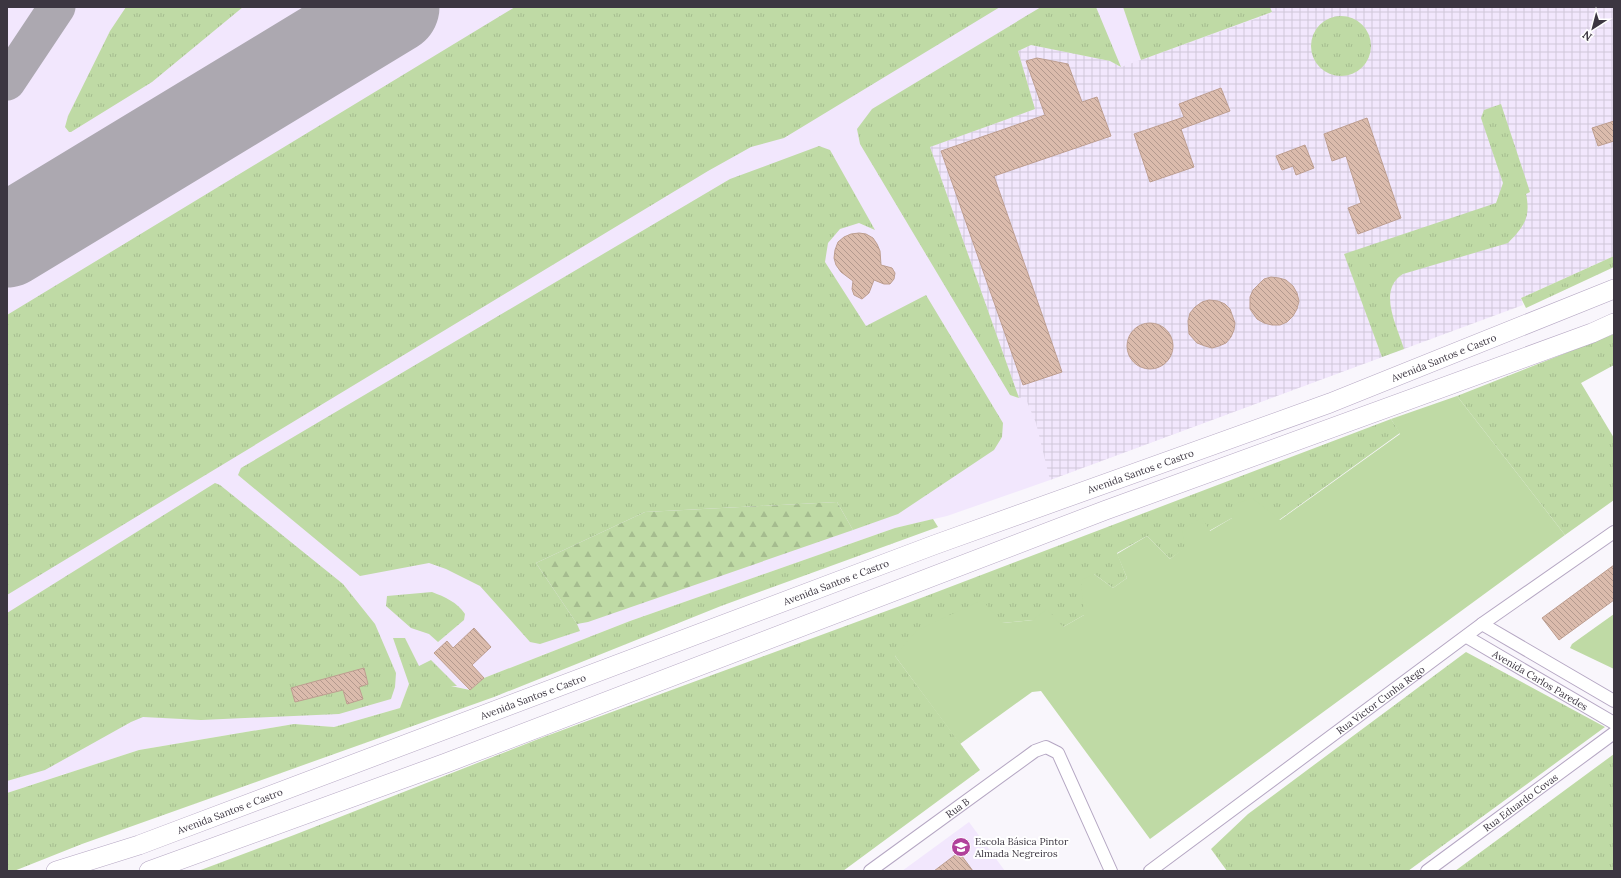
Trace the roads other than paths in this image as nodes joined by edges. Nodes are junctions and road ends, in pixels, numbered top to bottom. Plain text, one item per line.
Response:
1 (1614, 289) edge
2 (1614, 323) edge
3 (1614, 532) edge
4 (1482, 624) junction
5 (1467, 637) junction
6 (1614, 701) edge
7 (1614, 723) edge
8 (1614, 734) edge
9 (56, 871) edge
10 (149, 871) edge
11 (870, 871) edge
12 (1111, 871) edge
13 (1150, 871) edge
14 (1427, 871) edge

1 - 9 main road, Avenida Santos e Castro
2 - 10 main road
3 - 4 street, Rua Victor Cunha Rego
4 - 5 street, Rua Victor Cunha Rego
4 - 6 street, Avenida Carlos Paredes
5 - 7 street, Avenida Carlos Paredes
5 - 13 street, Rua Victor Cunha Rego
8 - 14 street, Rua Eduardo Covas
11 - 12 street, Rua B

